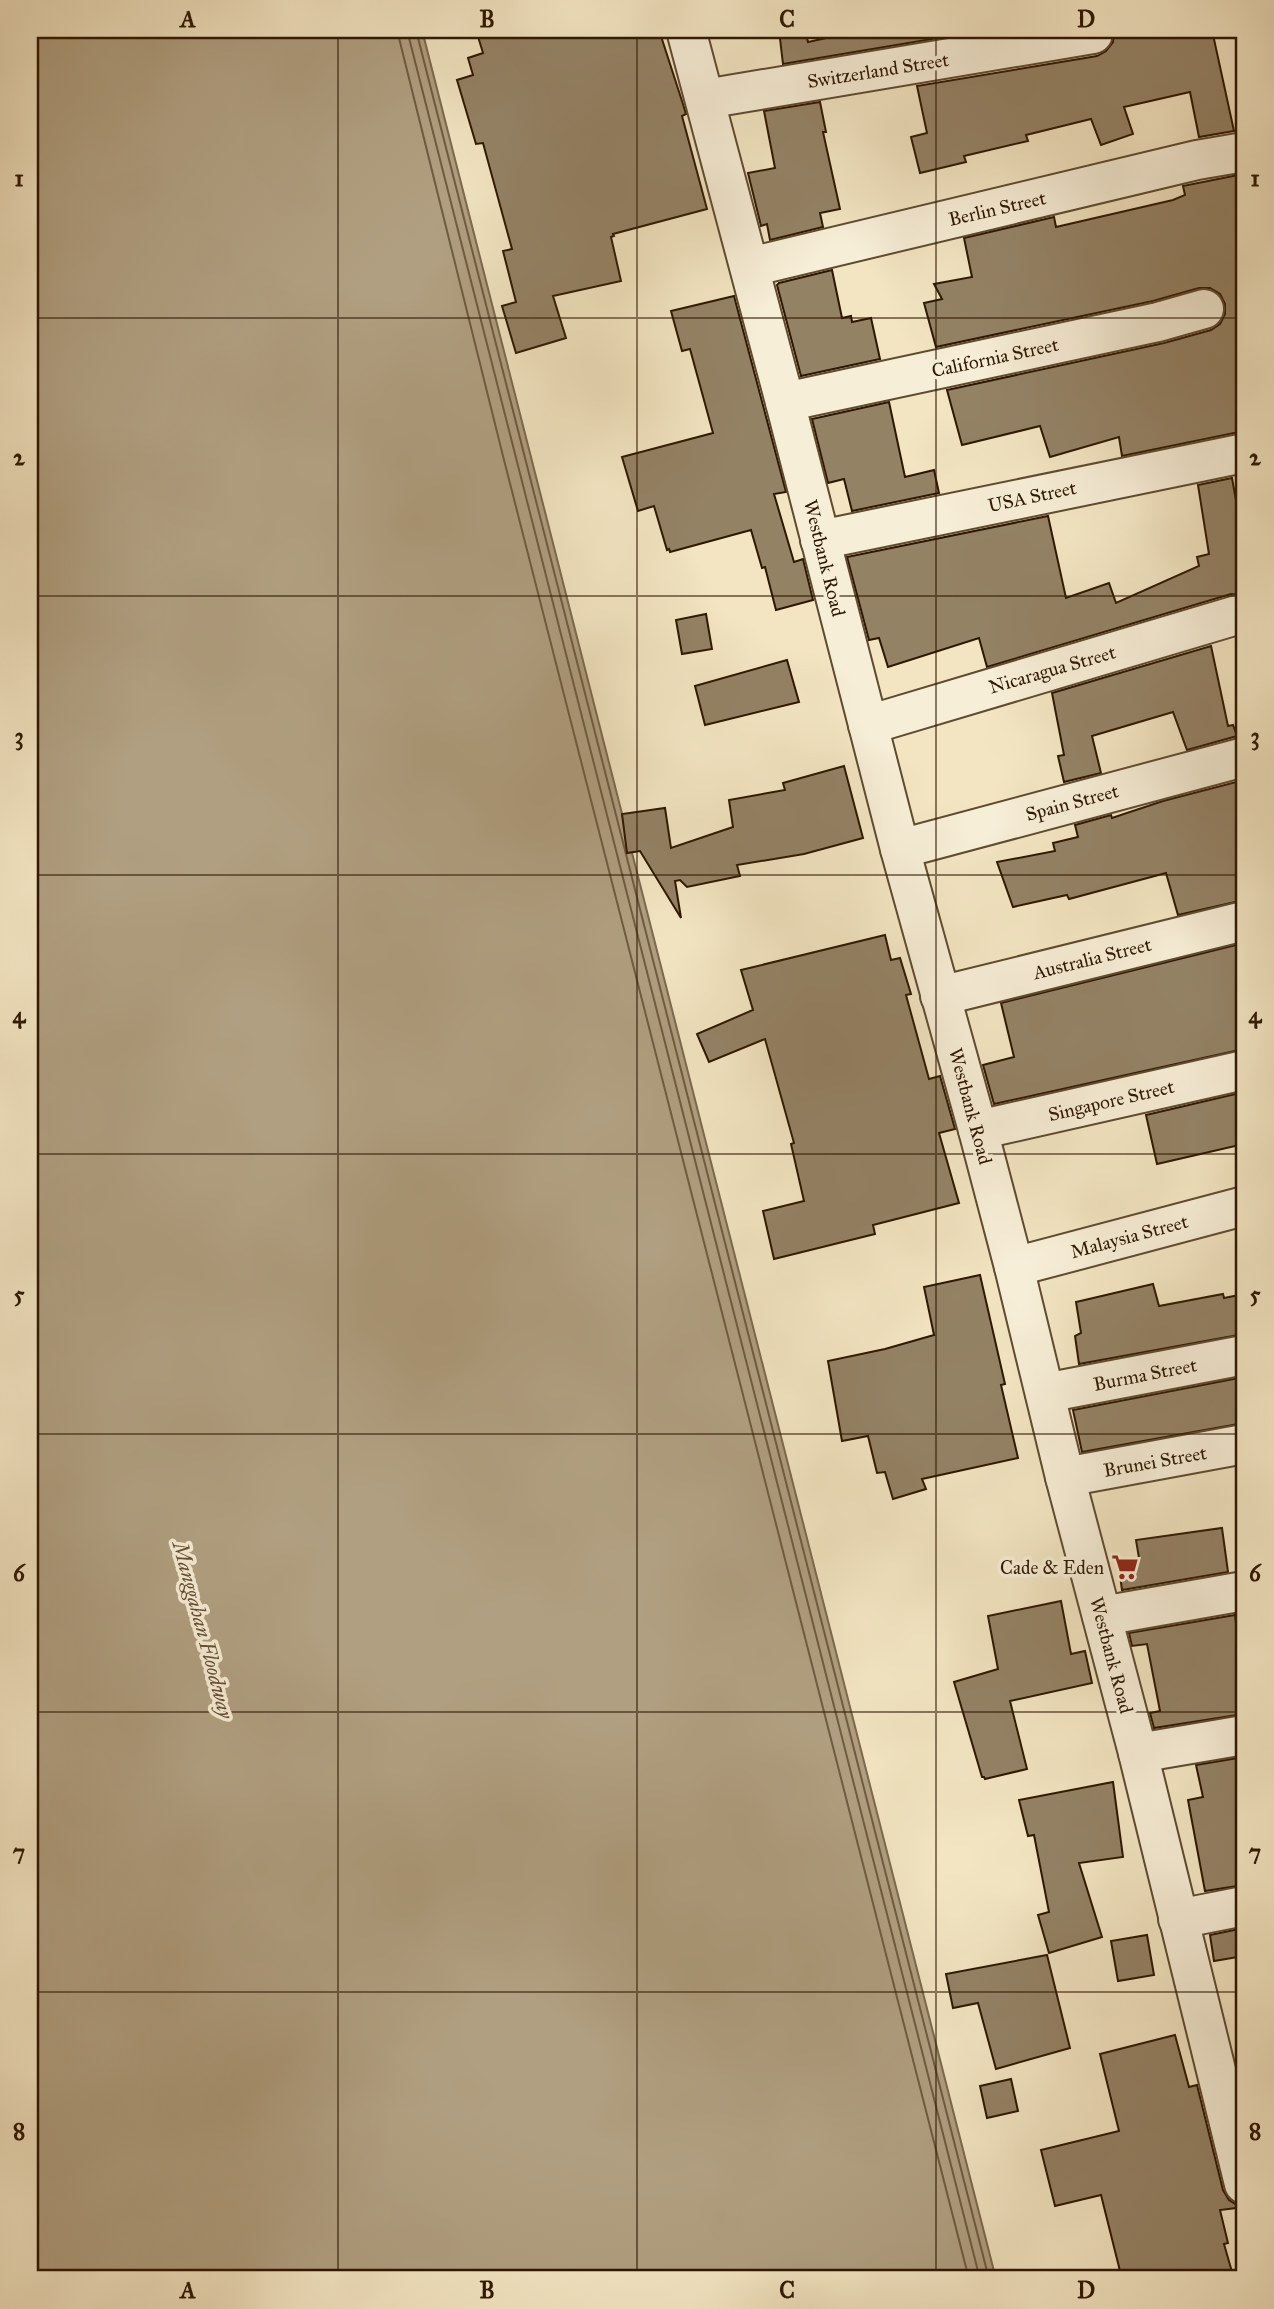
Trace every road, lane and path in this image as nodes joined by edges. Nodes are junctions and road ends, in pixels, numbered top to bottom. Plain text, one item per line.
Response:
1 (687, 30) edge
2 (1093, 34) dead end
3 (705, 99) junction
4 (1244, 152) edge
5 (750, 267) junction
6 (1204, 310) dead end
7 (785, 402) junction
8 (1244, 453) edge
9 (820, 540) junction
10 (1237, 615) dead end
11 (868, 724) junction
12 (1244, 757) edge
13 (900, 849) junction
14 (1244, 921) edge
15 (940, 996) junction
16 (1244, 1070) edge
17 (978, 1130) junction
18 (1244, 1206) edge
19 (1014, 1267) junction
20 (1244, 1355) edge
21 (1045, 1393) junction
22 (1244, 1444) edge
23 (1065, 1477) junction
24 (1244, 1591) edge
25 (1102, 1616) junction
26 (1244, 1735) edge
27 (1138, 1753) junction
28 (1244, 1906) edge
29 (1178, 1919) junction
30 (1230, 2069) edge
31 (1244, 2184) edge

1 - 3 street, Westbank Road
2 - 3 street, Switzerland Street
3 - 5 street, Westbank Road
4 - 5 street, Berlin Street
5 - 7 street, Westbank Road
6 - 7 street, California Street
7 - 9 street, Westbank Road
8 - 9 street, USA Street
9 - 11 street, Westbank Road
10 - 11 street, Nicaragua Street
11 - 13 street, Westbank Road
12 - 13 street, Spain Street
13 - 15 street, Westbank Road
14 - 15 street, Australia Street
15 - 17 street, Westbank Road
16 - 17 street, Singapore Street
17 - 19 street, Westbank Road
18 - 19 street, Malaysia Street
19 - 21 street, Westbank Road
20 - 21 street, Burma Street
21 - 23 street, Westbank Road
22 - 23 street, Brunei Street
23 - 25 street, Westbank Road
24 - 25 street
25 - 27 street, Westbank Road
26 - 27 street
27 - 29 street, Westbank Road
28 - 29 street
29 - 30 street, Westbank Road
30 - 31 street, Westbank Road

